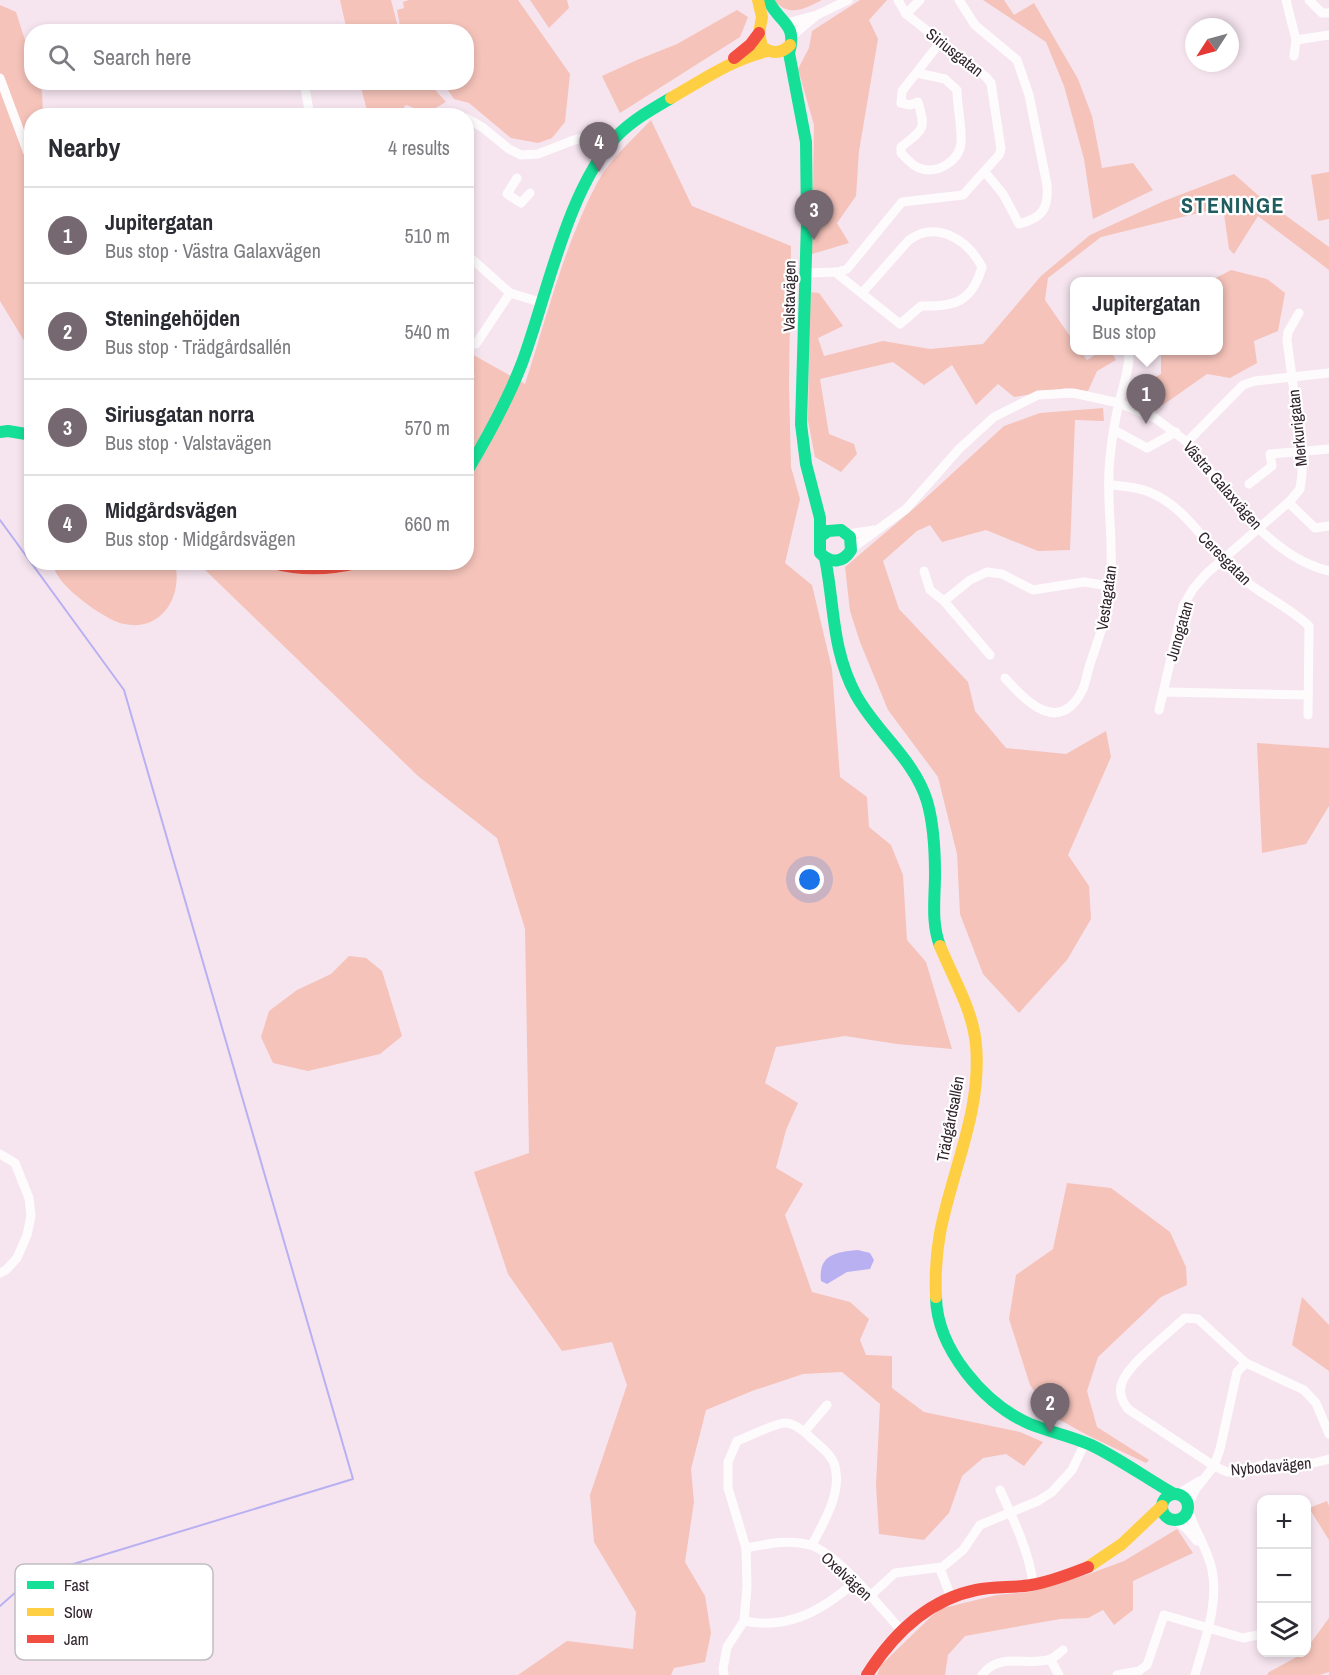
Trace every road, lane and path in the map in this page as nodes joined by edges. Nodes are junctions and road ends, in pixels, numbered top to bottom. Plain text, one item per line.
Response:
1 (758, 0) edge
2 (768, 0) edge
3 (848, 0) edge
4 (898, 0) edge
5 (920, 0) edge
6 (959, 0) edge
7 (1286, 0) edge
8 (1309, 0) edge
9 (1329, 13) edge
10 (906, 14) junction
11 (817, 15) junction
12 (784, 21) junction
13 (760, 30) junction
14 (1329, 35) edge
15 (792, 40) junction
16 (942, 40) junction
17 (1296, 40) junction
18 (771, 52) junction
19 (1294, 56) dead end
20 (723, 67) junction
21 (917, 73) junction
22 (0, 78) edge
23 (795, 86) junction
24 (305, 90) edge
25 (309, 108) edge
26 (474, 122) edge
27 (24, 142) edge
28 (606, 151) junction
29 (986, 172) junction
30 (517, 178) dead end
31 (530, 193) dead end
32 (474, 261) edge
33 (835, 272) junction
34 (806, 273) junction
35 (510, 293) junction
36 (862, 293) junction
37 (543, 303) junction
38 (1299, 314) dead end
39 (474, 344) edge
40 (1129, 355) edge
41 (1329, 374) edge
42 (1291, 378) junction
43 (1119, 403) junction
44 (1114, 430) junction
45 (0, 432) edge
46 (1176, 432) junction
47 (24, 434) edge
48 (1187, 442) junction
49 (1329, 449) edge
50 (1302, 452) junction
51 (474, 460) edge
52 (1249, 484) dead end
53 (1108, 485) junction
54 (1288, 503) junction
55 (818, 504) junction
56 (1329, 525) edge
57 (834, 528) junction
58 (879, 529) junction
59 (1259, 529) junction
60 (848, 534) junction
61 (820, 536) junction
62 (851, 549) junction
63 (825, 558) junction
64 (841, 560) junction
65 (1223, 560) junction
66 (924, 571) dead end
67 (1329, 571) edge
68 (1110, 586) junction
69 (829, 593) junction
70 (944, 601) junction
71 (990, 656) dead end
72 (1005, 678) dead end
73 (1164, 692) junction
74 (1308, 695) junction
75 (1159, 710) dead end
76 (1308, 715) dead end
77 (0, 1154) edge
78 (0, 1273) edge
79 (1246, 1363) junction
80 (827, 1405) dead end
81 (805, 1431) junction
82 (1329, 1434) edge
83 (1085, 1443) junction
84 (1329, 1459) edge
85 (1214, 1466) junction
86 (1133, 1470) junction
87 (1204, 1478) junction
88 (1000, 1490) dead end
89 (1176, 1494) junction
90 (1163, 1504) junction
91 (1188, 1507) junction
92 (1011, 1512) junction
93 (1172, 1519) junction
94 (1126, 1541) junction
95 (812, 1545) junction
96 (747, 1548) junction
97 (1205, 1550) junction
98 (942, 1566) junction
99 (856, 1581) junction
100 (1033, 1584) junction
101 (870, 1596) junction
102 (951, 1597) junction
103 (744, 1621) junction
104 (1208, 1629) junction
105 (901, 1630) junction
106 (1257, 1635) edge
107 (1063, 1650) dead end
108 (1050, 1659) junction
109 (724, 1675) edge
110 (867, 1675) edge
111 (982, 1675) edge
112 (1059, 1675) edge
113 (1117, 1675) edge
114 (1195, 1675) edge

1 - 13 street, Valstavägen
2 - 12 street, Valstavägen
3 - 11 street
4 - 10 street, Siriusgatan
5 - 10 street
6 - 29 street
7 - 17 street
8 - 9 street
10 - 16 street, Siriusgatan
11 - 12 street
11 - 15 street
12 - 13 street
12 - 15 street, Valstavägen
13 - 18 street, Valstavägen
13 - 20 street
14 - 17 street
15 - 18 street
15 - 23 street, Valstavägen
16 - 21 street
16 - 29 street, Siriusgatan
17 - 19 street
18 - 20 street
18 - 23 street, Valstavägen
20 - 28 street
21 - 21 street
22 - 27 street
23 - 34 street, Valstavägen
24 - 25 street
26 - 28 street
28 - 37 street
29 - 33 street, Siriusgatan
30 - 31 street
32 - 35 street
33 - 34 street
33 - 36 street
34 - 55 street, Valstavägen
35 - 37 street
35 - 39 street
36 - 36 street
37 - 51 street
38 - 42 street, Merkurigatan
40 - 43 street, Vestagatan
41 - 42 street
42 - 48 street
42 - 50 street, Merkurigatan
43 - 44 street, Vestagatan
43 - 46 street, Västra Galaxvägen
43 - 58 street, Västra Galaxvägen
44 - 46 street
44 - 53 street, Vestagatan
45 - 47 street
46 - 48 street, Västra Galaxvägen
48 - 59 street, Västra Galaxvägen
49 - 50 street
50 - 52 street
50 - 54 street, Merkurigatan
53 - 65 street, Ceresgatan
53 - 68 street, Vestagatan
54 - 56 street
54 - 59 street, Merkurigatan
55 - 57 street, Valstavägen
55 - 61 street, Valstavägen
57 - 60 street
57 - 61 street
58 - 60 street, Västra Galaxvägen
58 - 62 street, Västra Galaxvägen
59 - 65 street, Junogatan
59 - 67 street, Västra Galaxvägen
60 - 62 street
61 - 63 street, Valstavägen
62 - 64 street
63 - 64 street
63 - 69 street, Trädgårdsallén
64 - 69 street, Trädgårdsallén
65 - 73 street, Junogatan
65 - 74 street, Ceresgatan
66 - 70 street
68 - 70 street
68 - 72 street, Vestagatan
69 - 83 street, Trädgårdsallén
70 - 71 street
73 - 74 street
73 - 75 street, Junogatan
74 - 76 street, Ceresgatan
77 - 78 street
79 - 82 street
79 - 85 street, Nybodavägen
79 - 85 street
80 - 81 street
81 - 95 street
81 - 96 street
83 - 86 street, Trädgårdsallén
83 - 92 street
84 - 85 street, Nybodavägen
85 - 87 street, Nybodavägen
86 - 89 street, Trädgårdsallén
86 - 90 street, Trädgårdsallén
87 - 89 street, Nybodavägen
87 - 91 street, Nybodavägen
88 - 92 street
89 - 90 street
89 - 91 street
90 - 93 street
90 - 94 street
91 - 93 street
91 - 97 street
92 - 98 street
92 - 100 street
93 - 94 street
93 - 97 street
94 - 100 street
95 - 96 street, Oxelvägen
95 - 99 street, Oxelvägen
96 - 103 street
97 - 104 street
98 - 101 street
98 - 102 street
99 - 101 street, Oxelvägen
99 - 103 street
100 - 102 street
101 - 105 street, Oxelvägen
102 - 105 street
103 - 109 street
104 - 106 street
104 - 113 street
104 - 114 street
105 - 110 street
107 - 108 street
108 - 111 street
108 - 112 street

